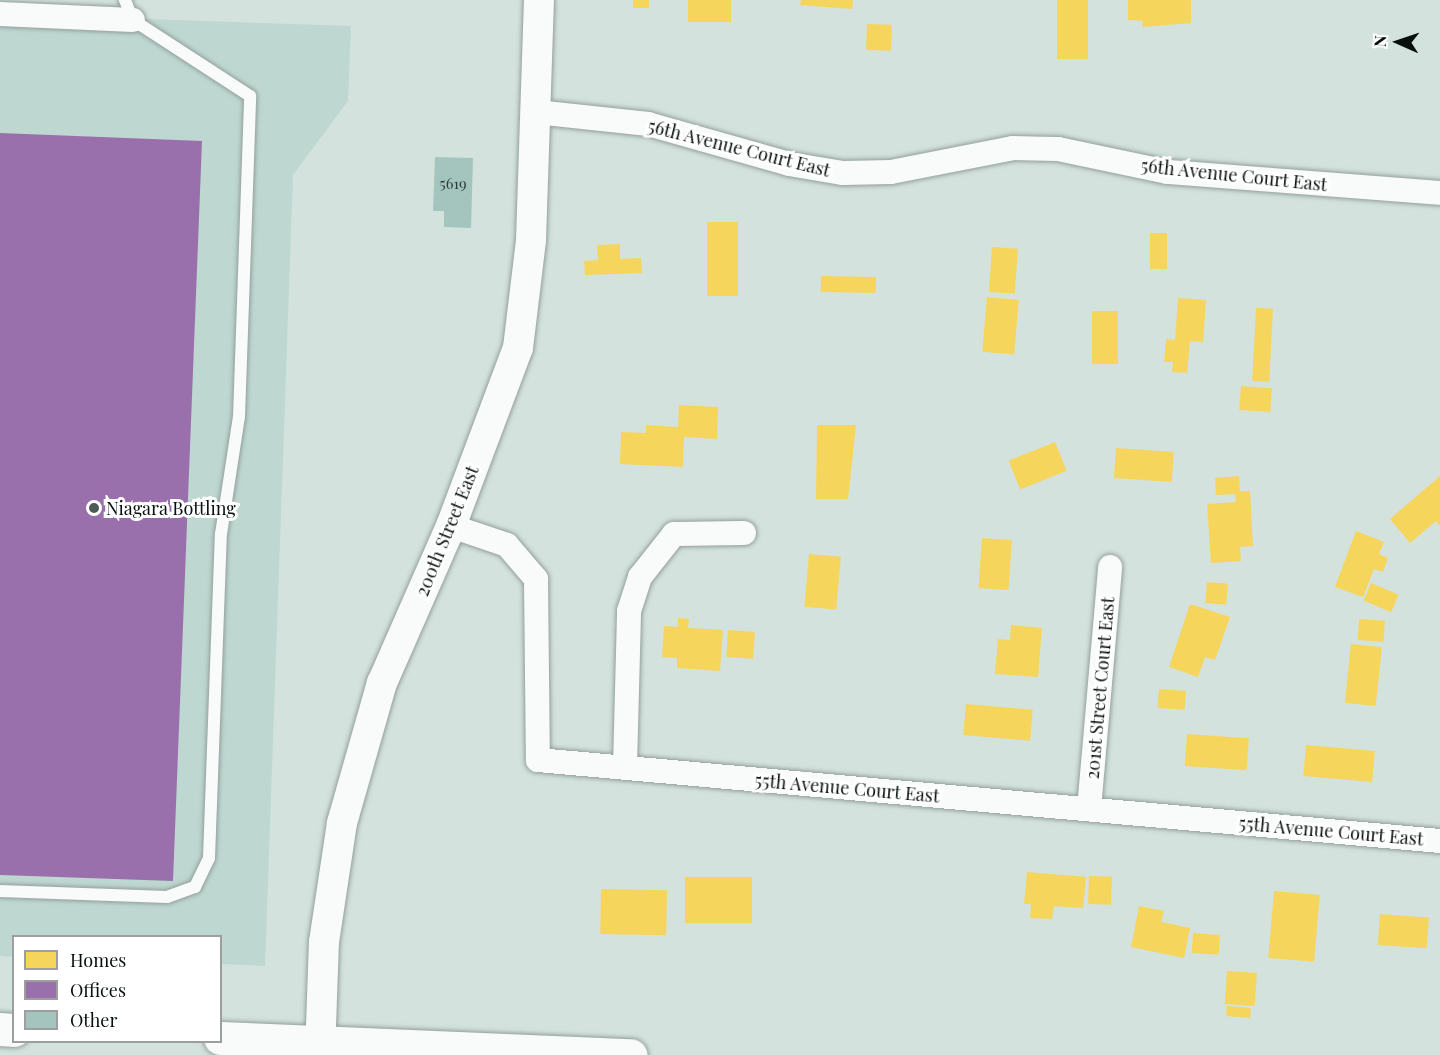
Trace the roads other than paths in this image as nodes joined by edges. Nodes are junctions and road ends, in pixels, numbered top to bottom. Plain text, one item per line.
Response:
1 (538, 0) edge
2 (129, 10) edge
3 (0, 14) edge
4 (536, 112) junction
5 (1440, 193) edge
6 (451, 526) junction
7 (744, 533) dead end
8 (1110, 567) dead end
9 (625, 767) junction
10 (1089, 809) junction
11 (1440, 841) edge
12 (0, 891) edge
13 (222, 1038) edge
14 (320, 1049) edge
15 (631, 1055) edge

1 - 4 street, 200th Street East
2 - 3 street
2 - 12 lane
4 - 5 street, 56th Avenue Court East
4 - 6 street, 200th Street East
6 - 9 street, 55th Avenue Court East
6 - 14 street, 200th Street East
7 - 9 street
8 - 10 street, 201st Street Court East
9 - 10 street, 55th Avenue Court East
10 - 11 street, 55th Avenue Court East
13 - 14 main road
14 - 15 main road

